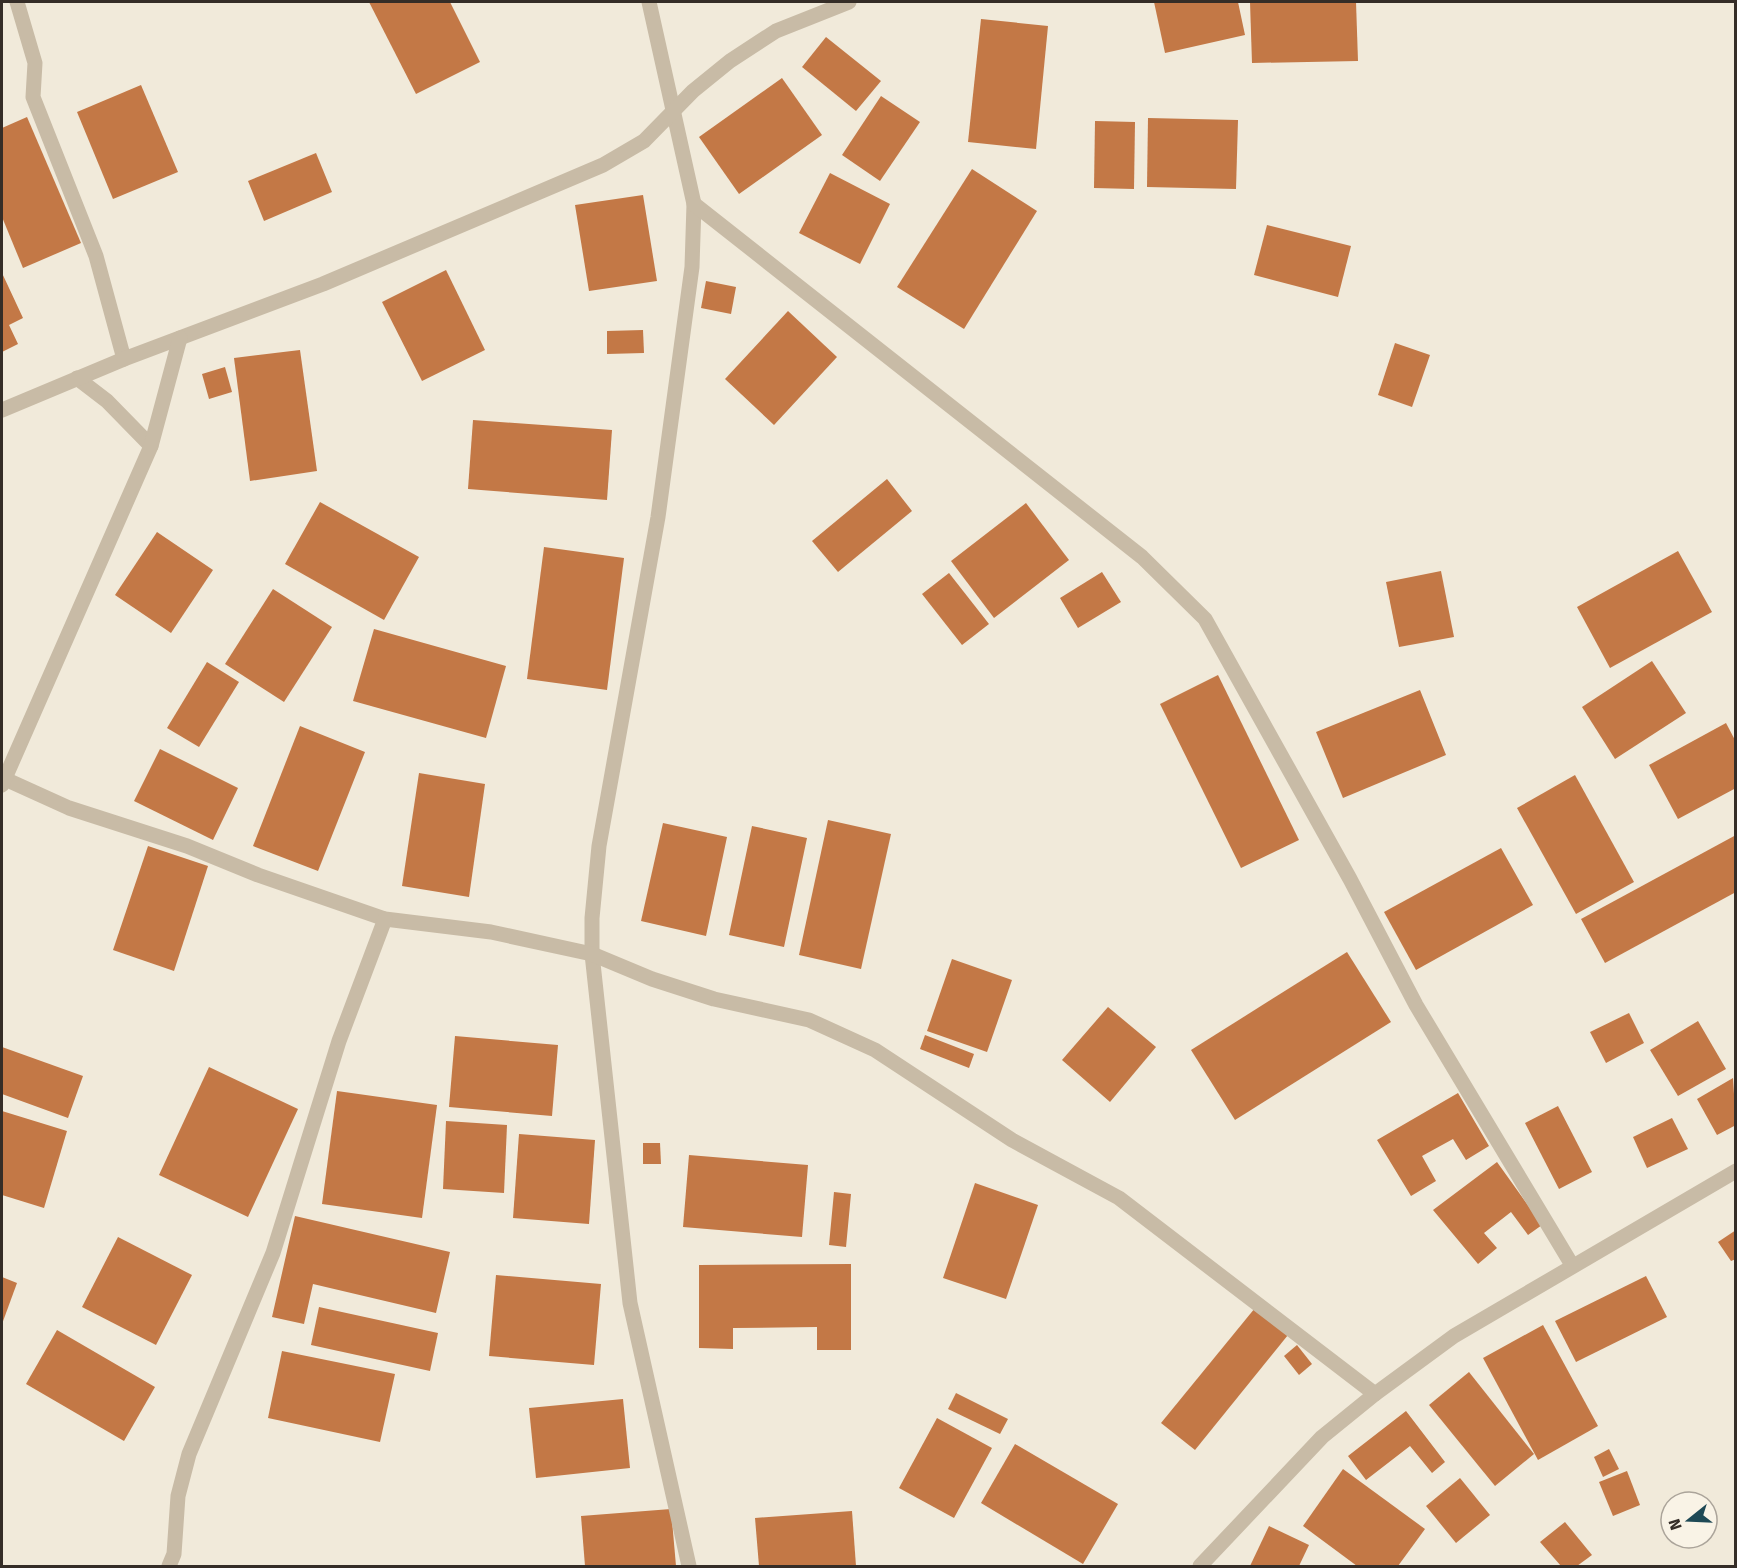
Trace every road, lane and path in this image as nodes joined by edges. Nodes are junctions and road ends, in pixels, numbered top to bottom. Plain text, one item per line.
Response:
1 (18, 2) edge
2 (649, 2) edge
3 (849, 2) edge
4 (672, 114) junction
5 (694, 204) junction
6 (180, 338) junction
7 (124, 359) junction
8 (77, 378) junction
9 (2, 410) edge
10 (151, 446) junction
11 (3, 782) edge
12 (386, 918) junction
13 (592, 954) junction
14 (1736, 1171) edge
15 (1572, 1265) junction
16 (1375, 1394) junction
17 (169, 1566) edge
18 (689, 1566) edge
19 (1200, 1566) edge

1 - 7 street
2 - 4 street
3 - 4 street
4 - 5 street
4 - 6 street
5 - 13 street
5 - 15 street
6 - 7 street
6 - 10 street
7 - 8 street
8 - 9 street
8 - 10 street
10 - 11 street
11 - 12 street
12 - 13 street
12 - 17 street
13 - 16 street
13 - 18 street
14 - 15 street
15 - 16 street
16 - 19 street

